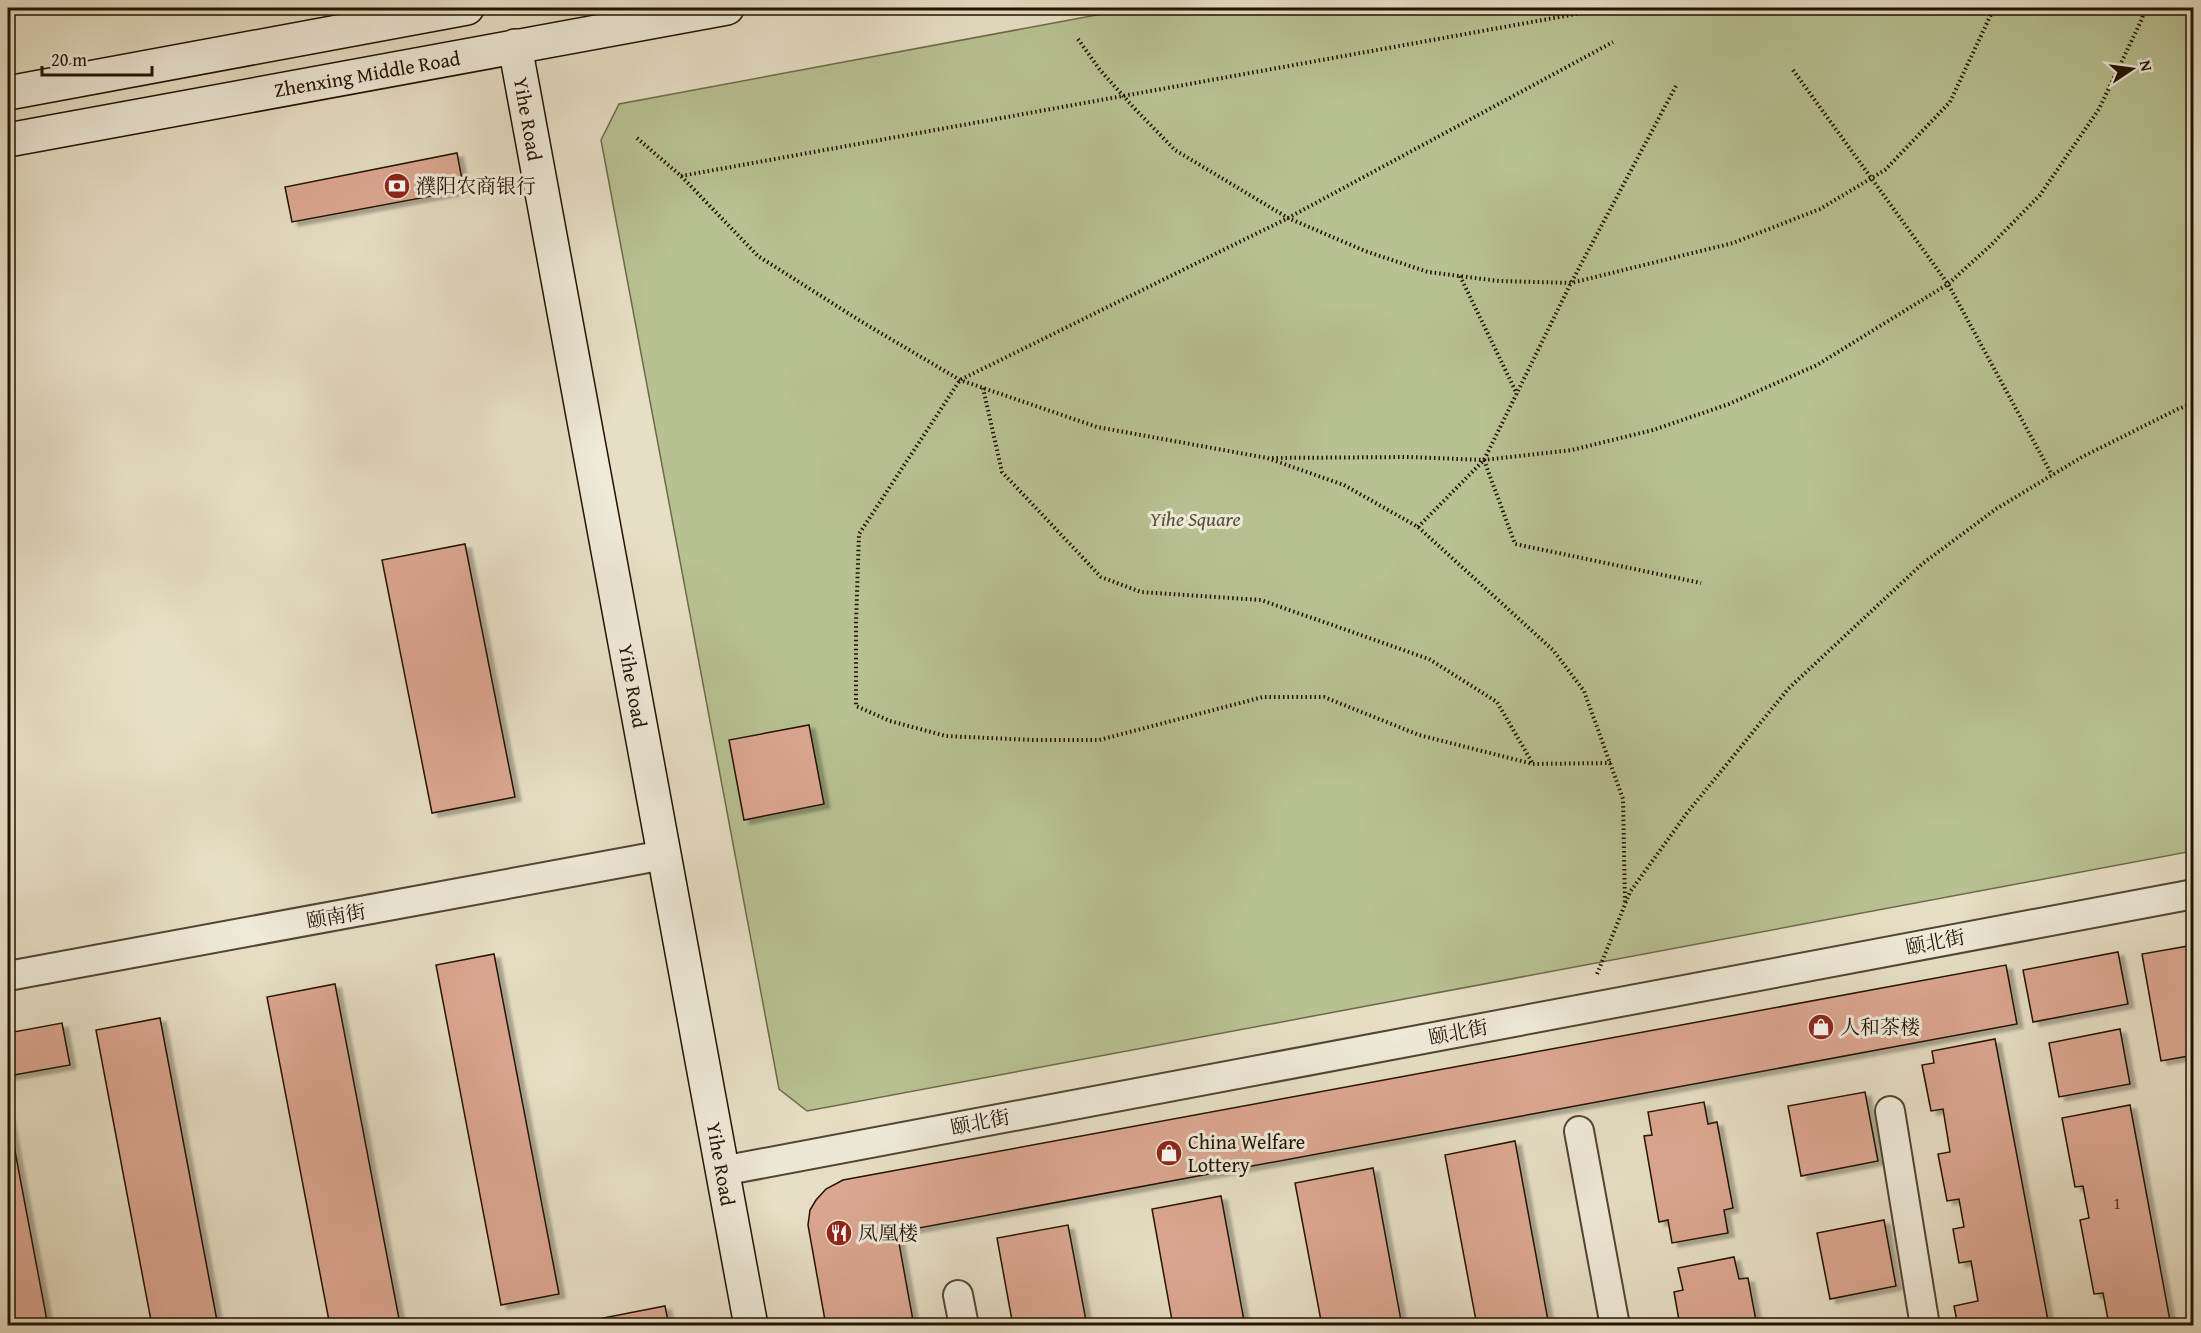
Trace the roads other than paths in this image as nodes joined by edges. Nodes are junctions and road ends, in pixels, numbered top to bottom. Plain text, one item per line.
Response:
1 (466, 8) edge
2 (727, 8) edge
3 (515, 46) junction
4 (8, 93) edge
5 (8, 140) edge
6 (664, 855) junction
7 (2193, 894) edge
8 (8, 976) edge
9 (1890, 1111) dead end
10 (1579, 1131) dead end
11 (722, 1171) junction
12 (958, 1295) dead end
13 (751, 1326) edge
14 (964, 1326) edge
15 (1615, 1326) edge
16 (1925, 1326) edge

1 - 4 street
2 - 3 street, Zhenxing Middle Road
3 - 5 street, Zhenxing Middle Road
3 - 6 street, Yihe Road
6 - 8 street, 颐南街
6 - 11 street, Yihe Road
7 - 11 street, 颐北街
9 - 16 street
10 - 15 street
11 - 13 street, Yihe Road
12 - 14 street

